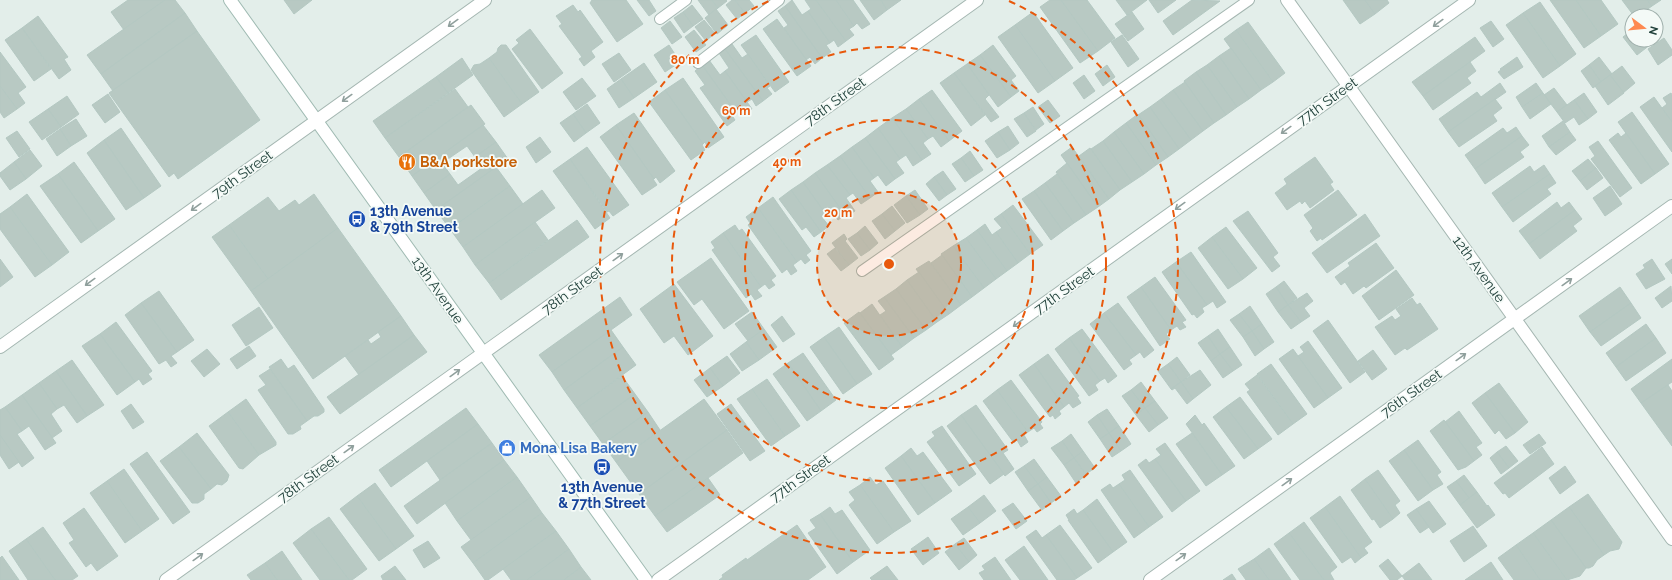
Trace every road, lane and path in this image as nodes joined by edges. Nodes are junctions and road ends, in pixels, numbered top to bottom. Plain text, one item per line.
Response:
1 (230, 0) edge
2 (485, 0) edge
3 (686, 0) edge
4 (779, 0) edge
5 (977, 0) edge
6 (1249, 0) edge
7 (1287, 0) edge
8 (1469, 0) edge
9 (660, 19) dead end
10 (698, 63) dead end
11 (1348, 86) junction
12 (316, 120) junction
13 (1672, 206) edge
14 (862, 271) dead end
15 (1515, 319) junction
16 (0, 347) edge
17 (482, 354) junction
18 (1672, 539) edge
19 (166, 580) edge
20 (646, 580) edge
21 (658, 580) edge
22 (1150, 580) edge

1 - 12 street, 13th Avenue
2 -> 12 street, 79th Street
3 - 9 lane
4 - 10 lane
17 -> 5 street, 78th Street
6 - 14 lane
7 - 11 street, 12th Avenue
8 -> 11 street, 77th Street
11 - 15 street, 12th Avenue
11 -> 21 street, 77th Street
12 -> 16 street, 79th Street
12 - 17 street, 13th Avenue
15 -> 13 street, 76th Street
15 - 18 street, 12th Avenue
22 -> 15 street, 76th Street
19 -> 17 street, 78th Street
17 - 20 street, 13th Avenue

